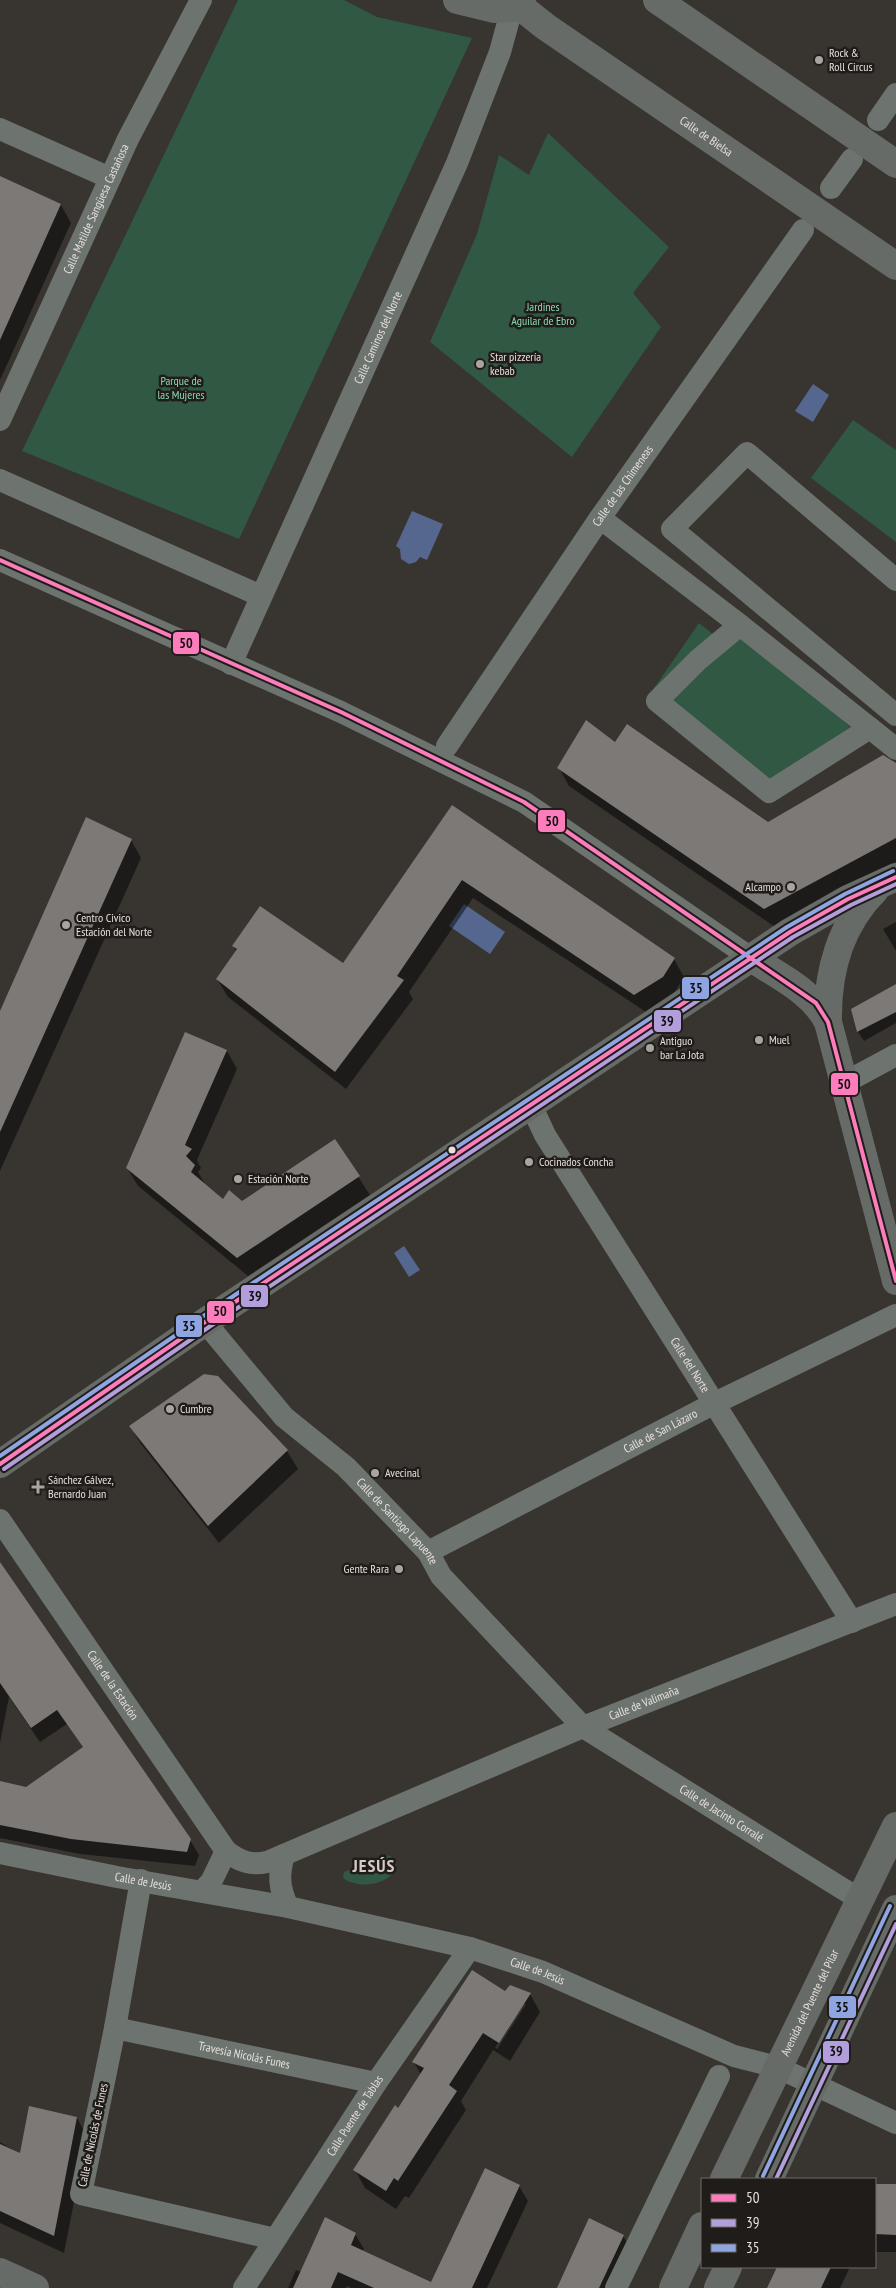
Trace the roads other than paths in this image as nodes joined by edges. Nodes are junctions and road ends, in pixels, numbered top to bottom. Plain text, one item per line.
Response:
1 (201, 0) edge
2 (457, 0) edge
3 (657, 0) edge
4 (517, 4) edge
5 (896, 94) edge
6 (878, 120) dead end
7 (0, 129) edge
8 (852, 159) dead end
9 (896, 164) edge
10 (110, 178) junction
11 (831, 188) dead end
12 (803, 230) dead end
13 (896, 266) edge
14 (0, 420) edge
15 (0, 480) edge
16 (600, 518) junction
17 (0, 560) edge
18 (896, 580) edge
19 (261, 596) junction
20 (740, 624) junction
21 (231, 664) junction
22 (896, 715) edge
23 (870, 728) junction
24 (447, 746) dead end
25 (896, 749) edge
26 (887, 882) edge
27 (751, 958) junction
28 (828, 1022) junction
29 (896, 1055) edge
30 (844, 1083) junction
31 (531, 1105) junction
32 (896, 1281) edge
33 (896, 1315) edge
34 (205, 1322) junction
35 (713, 1404) junction
36 (0, 1464) edge
37 (0, 1520) edge
38 (428, 1552) junction
39 (896, 1604) edge
40 (852, 1622) junction
41 (583, 1728) junction
42 (896, 1826) edge
43 (226, 1851) junction
44 (0, 1853) edge
45 (284, 1855) junction
46 (141, 1880) junction
47 (202, 1891) junction
48 (860, 1899) junction
49 (288, 1907) junction
50 (896, 1909) edge
51 (470, 1948) junction
52 (114, 2028) junction
53 (777, 2067) junction
54 (719, 2076) dead end
55 (376, 2083) junction
56 (814, 2084) junction
57 (896, 2123) edge
58 (724, 2178) edge
59 (769, 2178) edge
60 (701, 2228) edge
61 (275, 2239) junction
62 (728, 2268) edge
63 (0, 2272) edge
64 (34, 2288) edge
65 (244, 2288) edge
66 (616, 2288) edge
67 (673, 2288) edge
68 (718, 2288) edge

1 - 10 street, Calle Matilde Sangüesa Castañosa
2 - 4 main road
3 - 9 main road
4 - 13 main road, Calle de Bielsa
4 - 19 street, Calle Caminos del Norte
5 - 6 street
7 - 10 street
8 - 11 street
10 - 14 street, Calle Matilde Sangüesa Castañosa
12 - 16 street, Calle de las Chimeneas
15 - 19 street
16 - 20 street
16 - 24 street, Calle de las Chimeneas
17 - 21 street
18 - 22 street
19 - 21 street, Calle Caminos del Norte
20 - 23 street
20 - 23 street
21 - 27 street
23 - 25 street
26 - 27 main road
26 - 28 main road
27 - 28 main road
27 - 31 main road
28 - 30 main road
29 - 30 street
30 - 32 main road
31 - 34 main road
31 - 35 street, Calle del Norte
33 - 35 street, Calle de San Lázaro
34 - 36 main road
34 - 38 street, Calle de Santiago Lapuente
35 - 38 street, Calle de San Lázaro
35 - 40 street, Calle del Norte
37 - 43 street, Calle de la Estación
38 - 41 street, Calle de Santiago Lapuente
39 - 40 street, Calle de Valimaña
40 - 41 street, Calle de Valimaña
41 - 45 street, Calle de Valimaña
41 - 48 street, Calle de Jacinto Corralé
42 - 48 main road, Avenida del Puente del Pilar
43 - 45 street
43 - 47 street
44 - 46 street, Calle de Jesús
45 - 49 street
46 - 47 street, Calle de Jesús
46 - 52 street, Calle de Nicolás de Funes
47 - 49 street, Calle de Jesús
48 - 53 main road, Avenida del Puente del Pilar
49 - 51 street, Calle de Jesús
50 - 56 main road
51 - 53 street, Calle de Jesús
51 - 55 street, Calle Puente de Tablas
52 - 55 street, Travesía Nicolás Funes
52 - 61 street, Calle de Nicolás de Funes
53 - 56 street, Calle de Jesús
53 - 58 main road, Avenida del Puente del Pilar
54 - 66 street
55 - 61 street, Calle Puente de Tablas
56 - 57 street, Calle de Jesús
56 - 59 main road
60 - 67 main road
61 - 65 street, Calle Puente de Tablas
62 - 68 main road
63 - 64 main road

